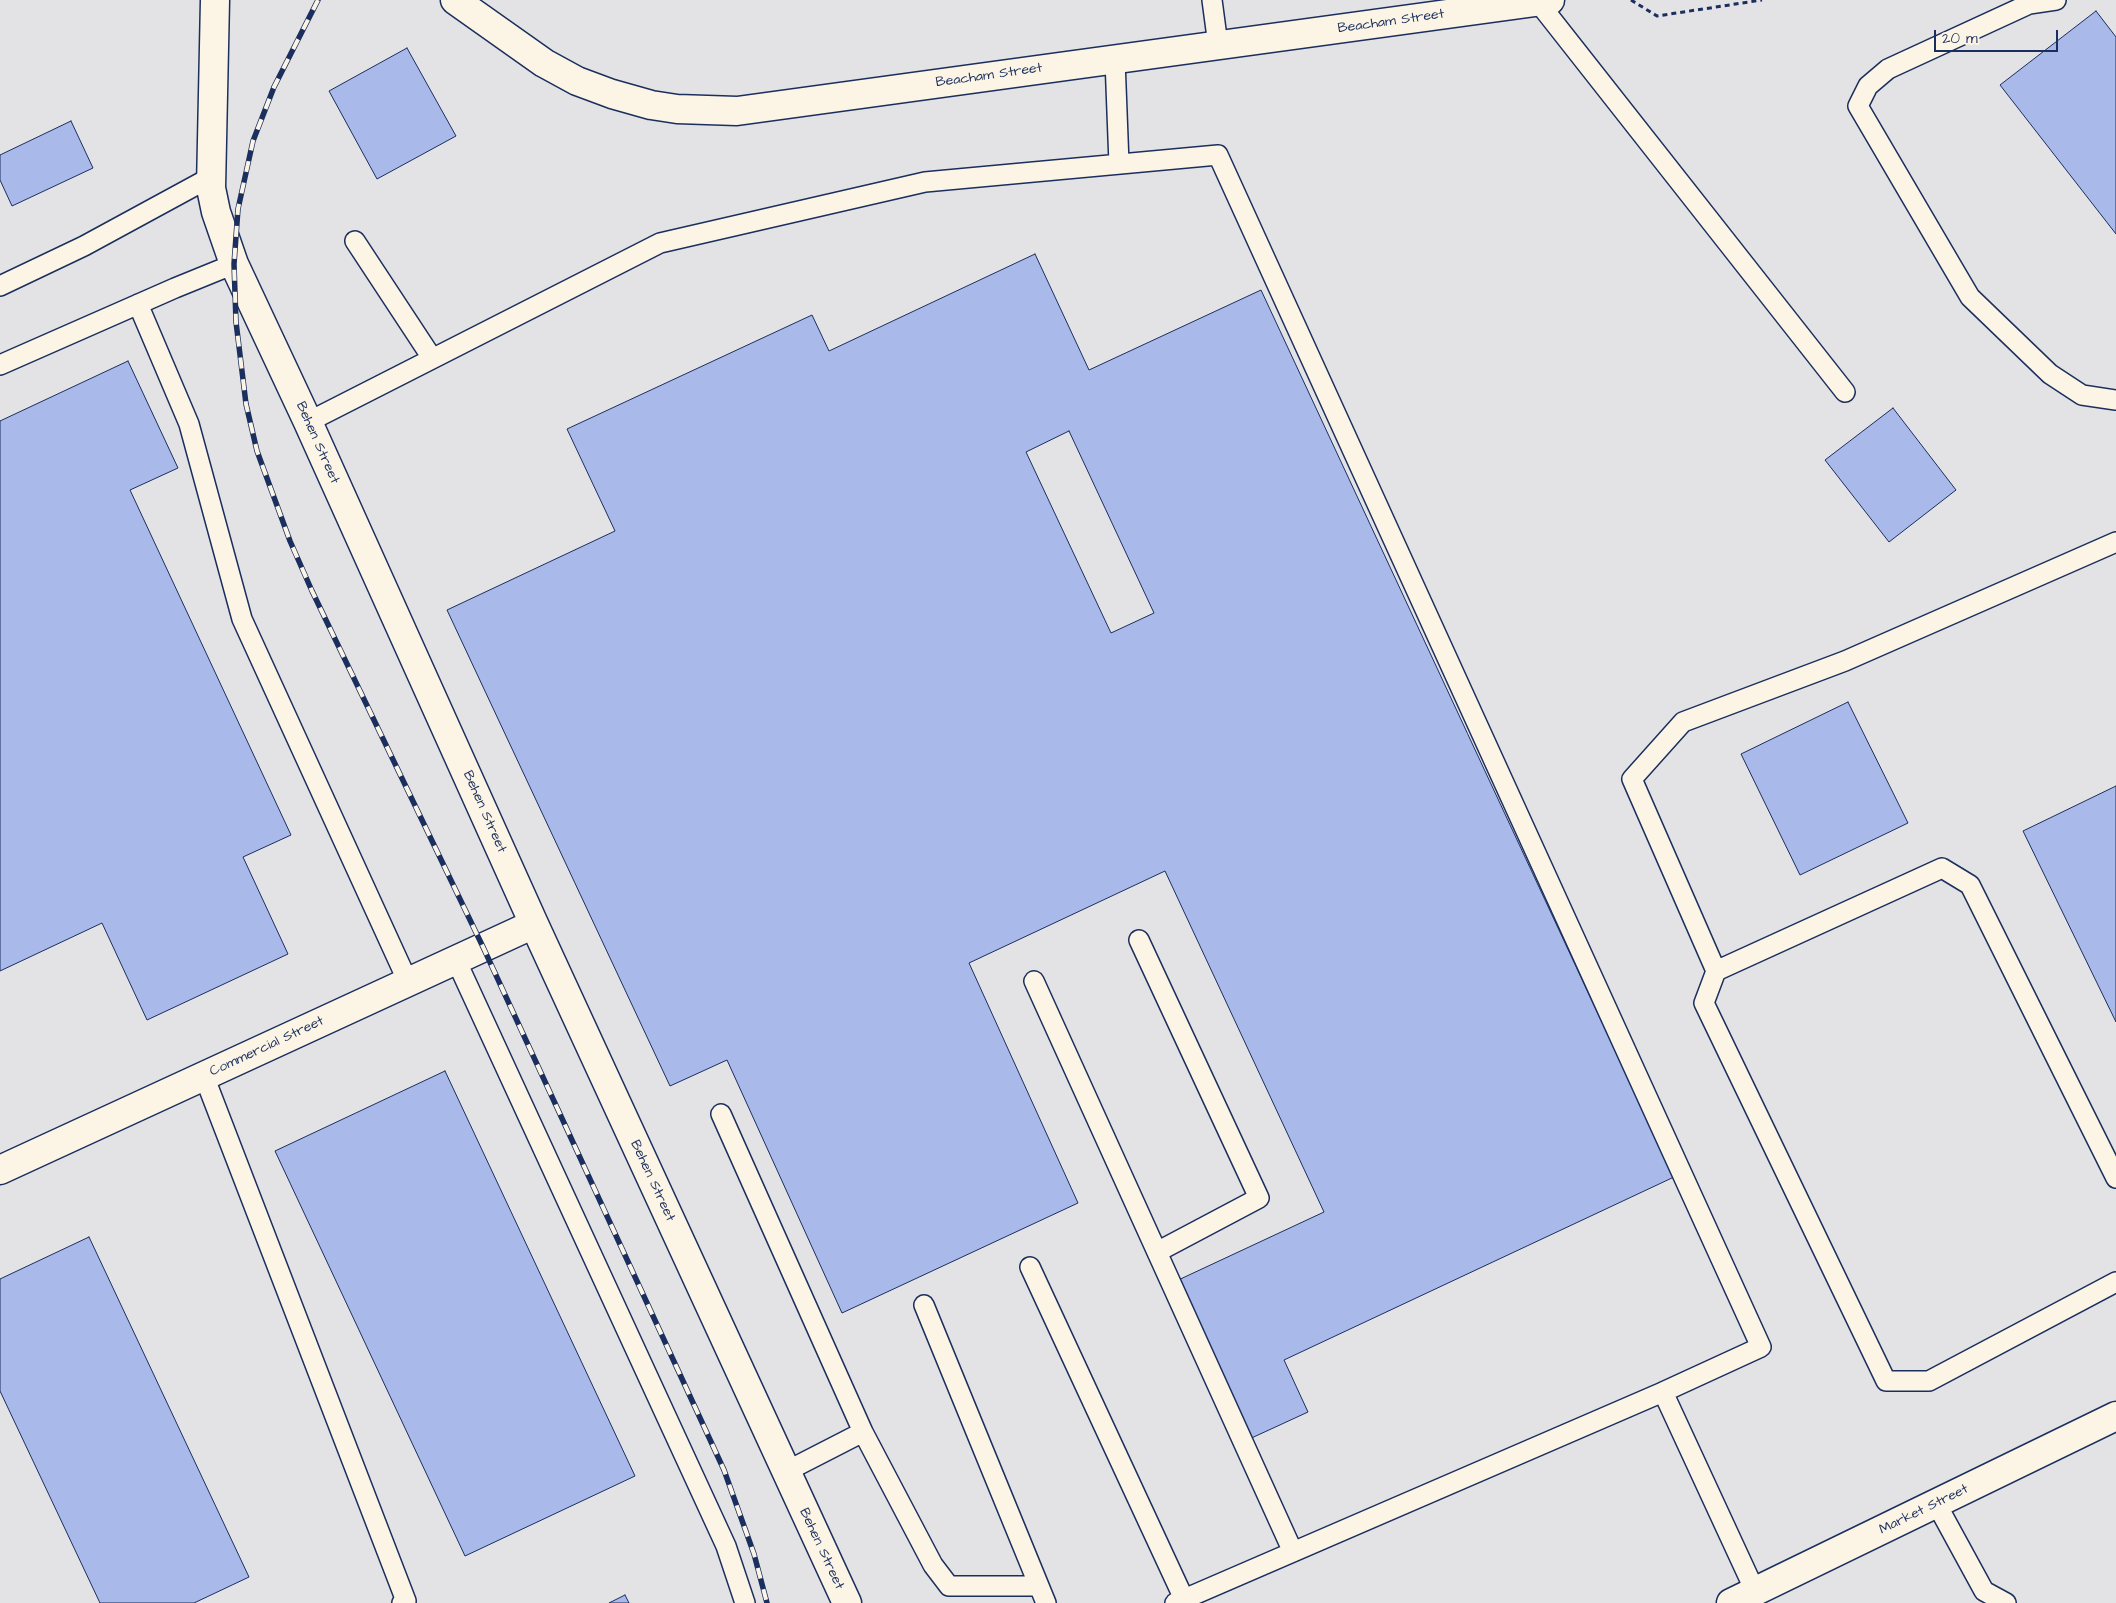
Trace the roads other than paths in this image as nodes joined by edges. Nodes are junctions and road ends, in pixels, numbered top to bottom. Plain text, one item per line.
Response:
1 (215, 0) edge
2 (455, 0) edge
3 (1212, 0) edge
4 (2056, 0) edge
5 (1544, 1) edge
6 (1218, 45) junction
7 (1115, 60) junction
8 (1119, 164) junction
9 (211, 177) junction
10 (355, 240) dead end
11 (234, 264) junction
12 (0, 286) edge
13 (138, 304) junction
14 (432, 358) junction
15 (0, 365) edge
16 (1845, 392) dead end
17 (2116, 400) edge
18 (308, 422) junction
19 (2116, 542) edge
20 (534, 924) junction
21 (1139, 940) dead end
22 (456, 960) junction
23 (1716, 971) junction
24 (1034, 981) dead end
25 (408, 982) junction
26 (204, 1076) junction
27 (721, 1114) dead end
28 (0, 1170) edge
29 (2116, 1178) edge
30 (1157, 1252) junction
31 (1030, 1267) dead end
32 (2116, 1282) edge
33 (924, 1305) dead end
34 (1663, 1392) junction
35 (2116, 1416) edge
36 (863, 1432) junction
37 (785, 1472) junction
38 (1936, 1504) junction
39 (1293, 1552) junction
40 (1039, 1586) junction
41 (1755, 1591) junction
42 (1180, 1601) edge
43 (402, 1603) edge
44 (745, 1603) edge
45 (847, 1603) edge
46 (1046, 1603) edge
47 (1731, 1603) edge
48 (2006, 1603) edge

1 - 9 street, Behen Street
2 - 7 street, Beacham Street
3 - 6 lane
4 - 17 lane
5 - 6 street, Beacham Street
5 - 16 lane
6 - 7 street, Beacham Street
7 - 8 lane
8 - 14 lane
8 - 34 lane
9 - 11 street, Behen Street
9 - 12 lane
10 - 14 lane
11 - 13 lane
11 - 18 street, Behen Street
13 - 15 lane
13 - 25 lane
14 - 18 lane
18 - 20 street, Behen Street
19 - 23 lane
20 - 22 street, Commercial Street
20 - 37 street, Behen Street
21 - 30 lane
22 - 25 street, Commercial Street
22 - 44 lane
23 - 29 lane
23 - 32 lane
24 - 30 lane
25 - 26 street, Commercial Street
26 - 28 street, Commercial Street
26 - 43 lane
27 - 36 lane
30 - 39 lane
31 - 42 lane
33 - 40 lane
34 - 39 lane
34 - 41 lane
35 - 38 street, Market Street
36 - 37 lane
36 - 40 lane
37 - 45 street, Behen Street
38 - 41 street, Market Street
38 - 48 lane
39 - 42 lane
40 - 46 lane
41 - 47 street, Market Street

